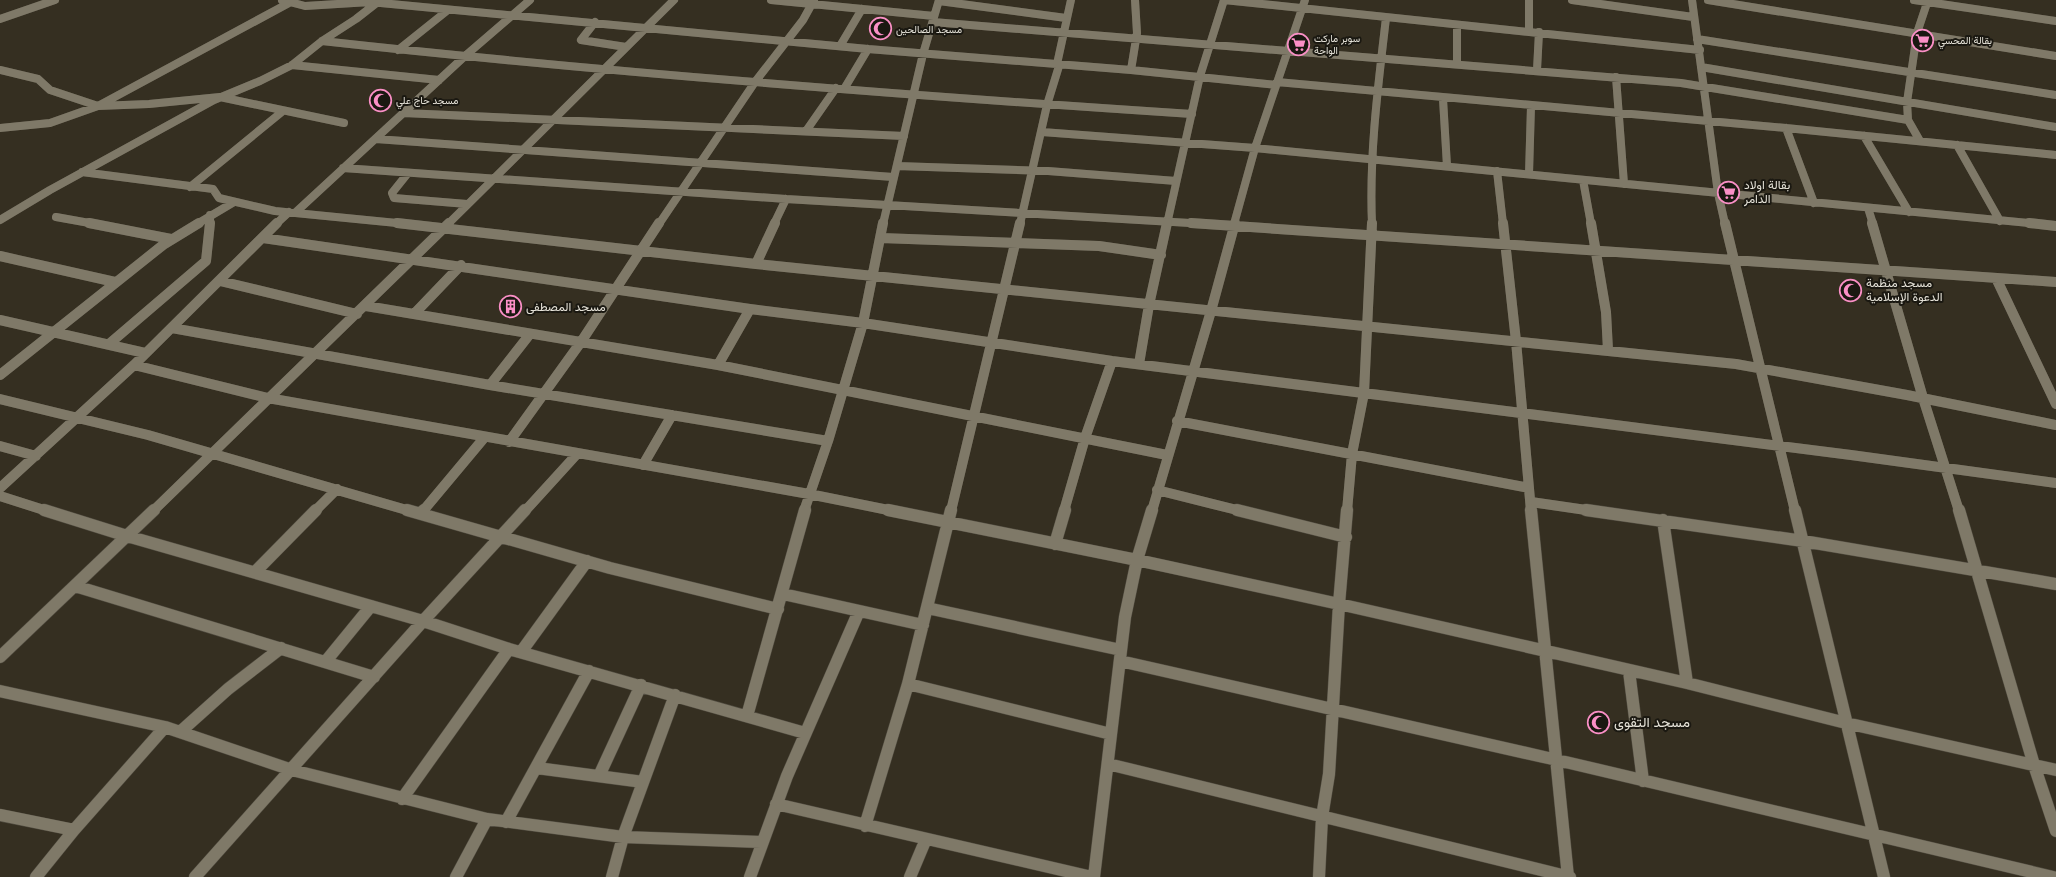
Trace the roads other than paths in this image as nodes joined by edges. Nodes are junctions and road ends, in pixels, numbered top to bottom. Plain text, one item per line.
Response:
1 (55, 0) edge
2 (530, 0) edge
3 (674, 0) edge
4 (771, 0) edge
5 (939, 0) edge
6 (1071, 0) edge
7 (1135, 0) edge
8 (1224, 0) edge
9 (1529, 0) edge
10 (1572, 0) edge
11 (1692, 0) edge
12 (1708, 0) edge
13 (1914, 0) edge
14 (285, 1) edge
15 (379, 1) edge
16 (1928, 1) edge
17 (812, 2) edge
18 (1303, 5) edge
19 (862, 9) junction
20 (448, 10) junction
21 (512, 16) junction
22 (1693, 17) junction
23 (1066, 18) junction
24 (1386, 18) junction
25 (0, 19) edge
26 (934, 19) junction
27 (2056, 21) edge
28 (595, 22) junction
29 (1457, 25) junction
30 (647, 27) junction
31 (1529, 32) junction
32 (1539, 32) junction
33 (1917, 33) junction
34 (1062, 34) junction
35 (1136, 39) junction
36 (1697, 39) junction
37 (322, 41) junction
38 (786, 41) junction
39 (1210, 45) junction
40 (840, 46) junction
41 (626, 47) junction
42 (868, 49) junction
43 (398, 50) junction
44 (1700, 50) junction
45 (1287, 51) junction
46 (923, 54) junction
47 (465, 56) junction
48 (2056, 56) edge
49 (1382, 58) junction
50 (1057, 64) junction
51 (1457, 64) junction
52 (292, 65) junction
53 (1701, 67) junction
54 (603, 69) junction
55 (0, 70) edge
56 (1131, 70) junction
57 (1537, 70) junction
58 (1910, 72) junction
59 (1200, 76) junction
60 (1616, 77) junction
61 (440, 80) junction
62 (755, 82) junction
63 (1276, 84) junction
64 (1703, 86) junction
65 (1760, 86) junction
66 (840, 89) junction
67 (1377, 92) junction
68 (913, 94) junction
69 (2056, 95) edge
70 (220, 97) junction
71 (1443, 99) junction
72 (1907, 102) junction
73 (1047, 105) junction
74 (98, 106) junction
75 (1531, 106) junction
76 (283, 111) junction
77 (404, 113) junction
78 (1192, 114) junction
79 (1619, 114) junction
80 (552, 120) junction
81 (1908, 120) junction
82 (1708, 122) junction
83 (344, 123) dead end
84 (725, 127) junction
85 (2056, 127) edge
86 (0, 128) edge
87 (1786, 128) junction
88 (806, 131) junction
89 (1042, 132) junction
90 (904, 136) junction
91 (1864, 136) junction
92 (376, 139) junction
93 (1920, 142) junction
94 (1185, 144) junction
95 (1958, 145) junction
96 (523, 148) junction
97 (1255, 148) junction
98 (2056, 155) edge
99 (1374, 159) junction
100 (700, 162) junction
101 (897, 166) junction
102 (1447, 166) junction
103 (343, 168) junction
104 (1033, 170) junction
105 (1497, 171) junction
106 (82, 172) junction
107 (408, 173) junction
108 (1529, 174) junction
109 (893, 177) junction
110 (492, 179) junction
111 (1583, 180) junction
112 (1176, 181) junction
113 (1624, 184) junction
114 (190, 187) junction
115 (679, 192) junction
116 (1718, 194) junction
117 (786, 200) junction
118 (234, 202) junction
119 (1814, 203) junction
120 (467, 204) junction
121 (887, 205) junction
122 (1868, 208) junction
123 (292, 212) junction
124 (1908, 212) junction
125 (1022, 213) junction
126 (210, 216) junction
127 (56, 217) dead end
128 (0, 220) edge
129 (2000, 221) junction
130 (1168, 222) junction
131 (1234, 226) junction
132 (2056, 226) edge
133 (443, 228) junction
134 (1372, 236) junction
135 (263, 238) junction
136 (881, 238) junction
137 (171, 239) junction
138 (1016, 242) junction
139 (1506, 245) junction
140 (1595, 250) junction
141 (642, 252) junction
142 (1161, 255) junction
143 (0, 256) edge
144 (413, 258) junction
145 (1733, 260) junction
146 (756, 264) junction
147 (461, 266) junction
148 (1886, 271) junction
149 (873, 275) junction
150 (1996, 278) junction
151 (220, 281) junction
152 (115, 282) junction
153 (2056, 282) edge
154 (616, 289) junction
155 (1004, 289) junction
156 (1149, 305) junction
157 (366, 306) junction
158 (750, 309) junction
159 (1210, 310) junction
160 (357, 314) junction
161 (414, 314) junction
162 (0, 320) edge
163 (863, 323) junction
164 (1368, 327) junction
165 (172, 328) junction
166 (53, 332) junction
167 (530, 334) junction
168 (1516, 341) junction
169 (581, 342) junction
170 (991, 342) junction
171 (109, 344) junction
172 (1608, 350) junction
173 (317, 352) junction
174 (145, 353) junction
175 (1112, 361) junction
176 (1139, 364) junction
177 (134, 365) junction
178 (718, 365) junction
179 (5, 366) edge
180 (1759, 367) junction
181 (1192, 371) junction
182 (0, 375) edge
183 (490, 385) junction
184 (844, 390) junction
185 (1364, 393) junction
186 (544, 394) junction
187 (268, 398) junction
188 (1922, 398) junction
189 (0, 399) edge
190 (2056, 404) edge
191 (1523, 413) junction
192 (672, 415) junction
193 (78, 416) junction
194 (973, 417) junction
195 (1177, 421) junction
196 (2056, 425) edge
197 (484, 438) junction
198 (1086, 438) junction
199 (828, 441) junction
200 (509, 442) junction
201 (0, 446) edge
202 (1780, 447) junction
203 (212, 453) junction
204 (577, 454) junction
205 (1352, 454) junction
206 (1167, 455) junction
207 (36, 456) junction
208 (643, 465) junction
209 (1947, 469) junction
210 (2056, 483) edge
211 (0, 488) edge
212 (1529, 488) junction
213 (337, 489) junction
214 (1157, 490) junction
215 (809, 494) junction
216 (0, 496) edge
217 (1531, 502) junction
218 (421, 514) junction
219 (1663, 520) junction
220 (946, 523) junction
221 (127, 536) junction
222 (502, 537) junction
223 (1346, 537) junction
224 (1803, 541) junction
225 (1055, 544) junction
226 (1137, 560) junction
227 (586, 562) junction
228 (1977, 570) junction
229 (255, 572) junction
230 (2056, 584) edge
231 (74, 586) junction
232 (782, 594) junction
233 (1339, 604) junction
234 (371, 606) junction
235 (926, 608) junction
236 (778, 609) junction
237 (859, 611) junction
238 (424, 621) junction
239 (923, 625) junction
240 (280, 648) junction
241 (515, 651) junction
242 (1545, 652) junction
243 (1121, 656) junction
244 (0, 657) edge
245 (326, 661) junction
246 (1629, 671) junction
247 (589, 672) junction
248 (374, 677) junction
249 (1686, 683) junction
250 (908, 684) junction
251 (641, 685) junction
252 (0, 691) edge
253 (675, 695) junction
254 (1333, 710) junction
255 (747, 716) junction
256 (1846, 723) junction
257 (165, 727) junction
258 (180, 732) junction
259 (805, 733) junction
260 (1111, 734) junction
261 (1557, 760) junction
262 (1108, 764) junction
263 (2034, 765) junction
264 (537, 768) junction
265 (292, 770) junction
266 (2056, 770) edge
267 (599, 776) junction
268 (1643, 781) junction
269 (643, 782) junction
270 (402, 800) junction
271 (776, 804) junction
272 (0, 816) edge
273 (1322, 817) junction
274 (487, 819) junction
275 (506, 822) junction
276 (865, 826) junction
277 (74, 830) junction
278 (2056, 831) edge
279 (1873, 834) junction
280 (623, 837) junction
281 (926, 840) junction
282 (762, 842) junction
283 (36, 877) edge
284 (195, 877) edge
285 (456, 877) edge
286 (612, 877) edge
287 (750, 877) edge
288 (910, 877) edge
289 (1093, 877) edge
290 (1319, 877) edge
291 (1568, 877) edge
292 (1884, 877) edge
293 (2053, 877) edge

1 - 25 street
2 - 21 street
3 - 30 street
4 - 17 street
5 - 23 street
5 - 26 street
6 - 23 street
7 - 35 street
8 - 18 street
8 - 39 street
9 - 31 street
10 - 22 street
11 - 22 street
12 - 33 street
13 - 16 street
14 - 15 street
14 - 74 street
15 - 20 street
15 - 37 street
16 - 27 street
16 - 33 street
17 - 19 street
17 - 38 street
18 - 24 street
18 - 45 street
19 - 26 street
19 - 40 street
20 - 21 street
20 - 43 street
21 - 28 street
21 - 47 street
22 - 36 street
23 - 34 street
24 - 29 street
24 - 49 street
26 - 34 street
26 - 46 street
28 - 30 street
28 - 41 street
29 - 31 street
29 - 51 street
30 - 38 street
30 - 41 street
31 - 32 street
32 - 44 street
32 - 57 street
33 - 48 street
33 - 58 street
34 - 35 street
34 - 50 street
35 - 39 street
35 - 56 street
36 - 44 street
36 - 58 street
37 - 43 street
37 - 52 street
38 - 40 street
38 - 62 street
39 - 45 street
39 - 59 street
40 - 42 street
41 - 54 street
42 - 46 street
42 - 66 street
43 - 47 street
44 - 53 street
45 - 49 street
45 - 63 street
46 - 50 street
46 - 68 street
47 - 54 street
47 - 61 street
49 - 51 street
49 - 67 street
50 - 56 street
50 - 73 street
51 - 57 street
52 - 61 street
52 - 70 street
53 - 64 street
53 - 65 street
54 - 62 street
54 - 80 street
55 - 74 street
56 - 59 street
57 - 60 street
58 - 69 street
58 - 72 street
59 - 63 street
59 - 78 street
60 - 64 street
60 - 79 street
61 - 77 street
62 - 66 street
62 - 84 street
63 - 67 street
63 - 97 street
64 - 65 street
64 - 82 street
65 - 72 street
65 - 81 street
66 - 68 street
66 - 88 street
67 - 71 street
67 - 99 street
68 - 73 street
68 - 90 street
70 - 74 street
70 - 76 street
70 - 106 street
71 - 75 street
71 - 102 street
72 - 81 street
72 - 85 street
73 - 78 street
73 - 89 street
74 - 86 street
75 - 79 street
75 - 108 street
76 - 83 street
76 - 114 street
77 - 80 street
77 - 92 street
78 - 94 street
79 - 82 street
79 - 113 street
80 - 84 street
80 - 96 street
81 - 93 street
82 - 87 street
82 - 116 street
84 - 88 street
84 - 100 street
87 - 91 street
87 - 119 street
88 - 90 street
89 - 94 street
89 - 104 street
90 - 101 street
91 - 93 street
91 - 124 street
92 - 96 street
92 - 103 street
93 - 95 street
94 - 97 street
94 - 112 street
95 - 98 street
95 - 129 street
96 - 100 street
96 - 110 street
97 - 99 street
97 - 131 street
99 - 102 street
99 - 134 street
100 - 109 street
100 - 115 street
101 - 104 street
101 - 109 street
102 - 105 street
103 - 107 street
103 - 123 street
104 - 112 street
104 - 125 street
105 - 108 street
105 - 139 street
106 - 114 street
106 - 128 street
107 - 110 street
107 - 120 street
108 - 111 street
109 - 121 street
110 - 115 street
110 - 120 street
111 - 113 street
111 - 140 street
112 - 130 street
113 - 116 street
114 - 118 street
115 - 117 street
115 - 141 street
116 - 119 street
116 - 145 street
117 - 121 street
117 - 146 street
118 - 123 street
118 - 126 street
119 - 122 street
120 - 133 street
121 - 125 street
121 - 136 street
122 - 124 street
122 - 148 street
123 - 133 street
123 - 135 street
124 - 129 street
125 - 130 street
125 - 138 street
126 - 137 street
126 - 171 street
127 - 137 street
129 - 132 street
130 - 131 street
130 - 142 street
131 - 134 street
131 - 159 street
133 - 141 street
133 - 144 street
134 - 139 street
134 - 164 street
135 - 144 street
135 - 151 street
136 - 138 street
136 - 149 street
137 - 152 street
138 - 142 street
138 - 155 street
139 - 140 street
139 - 168 street
140 - 145 street
140 - 172 street
141 - 146 street
141 - 154 street
142 - 156 street
143 - 152 street
144 - 147 street
144 - 157 street
145 - 148 street
145 - 180 street
146 - 149 street
147 - 154 street
147 - 161 street
148 - 150 street
148 - 188 street
149 - 155 street
149 - 163 street
150 - 153 street
150 - 190 street
151 - 160 street
151 - 165 street
152 - 166 street
154 - 158 street
154 - 169 street
155 - 156 street
155 - 170 street
156 - 159 street
156 - 176 street
157 - 160 street
157 - 161 street
158 - 163 street
158 - 178 street
159 - 164 street
159 - 181 street
160 - 173 street
161 - 167 street
162 - 166 street
163 - 170 street
163 - 184 street
164 - 168 street
164 - 185 street
165 - 173 street
165 - 174 street
166 - 171 street
166 - 179 street
167 - 169 street
167 - 183 street
168 - 172 street
168 - 191 street
169 - 178 street
169 - 186 street
170 - 175 street
170 - 194 street
171 - 174 street
172 - 180 street
173 - 183 street
173 - 187 street
174 - 177 street
175 - 176 street
175 - 198 street
176 - 181 street
177 - 187 street
177 - 193 street
178 - 184 street
179 - 182 street
180 - 188 street
180 - 202 street
181 - 185 street
181 - 195 street
183 - 186 street
184 - 194 street
184 - 199 street
185 - 191 street
185 - 205 street
186 - 192 street
186 - 200 street
187 - 197 street
187 - 203 street
188 - 196 street
188 - 209 street
189 - 193 street
191 - 202 street
191 - 212 street
192 - 199 street
192 - 208 street
193 - 203 street
193 - 207 street
194 - 198 street
194 - 220 street
195 - 205 street
195 - 206 street
197 - 200 street
197 - 218 street
198 - 206 street
198 - 225 street
199 - 215 street
200 - 204 street
201 - 207 street
202 - 209 street
202 - 224 street
203 - 213 street
203 - 221 street
204 - 208 street
204 - 222 street
205 - 212 street
205 - 223 street
206 - 214 street
207 - 211 street
208 - 215 street
209 - 210 street
209 - 228 street
212 - 217 street
213 - 218 street
213 - 229 street
214 - 223 street
214 - 226 street
215 - 220 street
215 - 232 street
216 - 221 street
217 - 219 street
217 - 242 street
218 - 222 street
219 - 224 street
219 - 249 street
220 - 225 street
220 - 235 street
221 - 229 street
221 - 231 street
222 - 227 street
222 - 238 street
223 - 233 street
224 - 228 street
224 - 256 street
225 - 226 street
226 - 233 street
226 - 243 street
227 - 236 street
227 - 241 street
228 - 230 street
228 - 263 street
229 - 234 street
231 - 240 street
231 - 244 street
232 - 236 street
232 - 237 street
233 - 242 street
233 - 254 street
234 - 238 street
234 - 245 street
235 - 239 street
235 - 243 street
236 - 255 street
237 - 239 street
237 - 259 street
238 - 241 street
238 - 248 street
239 - 250 street
240 - 245 street
240 - 258 street
241 - 247 street
241 - 270 street
242 - 246 street
242 - 261 street
243 - 254 street
243 - 260 street
245 - 248 street
246 - 249 street
246 - 268 street
247 - 251 street
247 - 264 street
248 - 265 street
249 - 256 street
250 - 260 street
250 - 276 street
251 - 253 street
251 - 267 street
252 - 257 street
253 - 255 street
253 - 269 street
254 - 261 street
254 - 273 street
255 - 259 street
256 - 263 street
256 - 279 street
257 - 258 street
257 - 277 street
258 - 265 street
259 - 271 street
260 - 262 street
261 - 268 street
261 - 291 street
262 - 273 street
262 - 289 street
263 - 266 street
263 - 278 street
264 - 267 street
264 - 275 street
265 - 270 street
265 - 284 street
267 - 269 street
268 - 279 street
269 - 280 street
270 - 274 street
271 - 276 street
271 - 282 street
272 - 277 street
273 - 290 street
273 - 291 street
274 - 275 street
274 - 285 street
275 - 280 street
276 - 281 street
277 - 283 street
279 - 292 street
279 - 293 street
280 - 282 street
280 - 286 street
281 - 288 street
281 - 289 street
282 - 287 street

